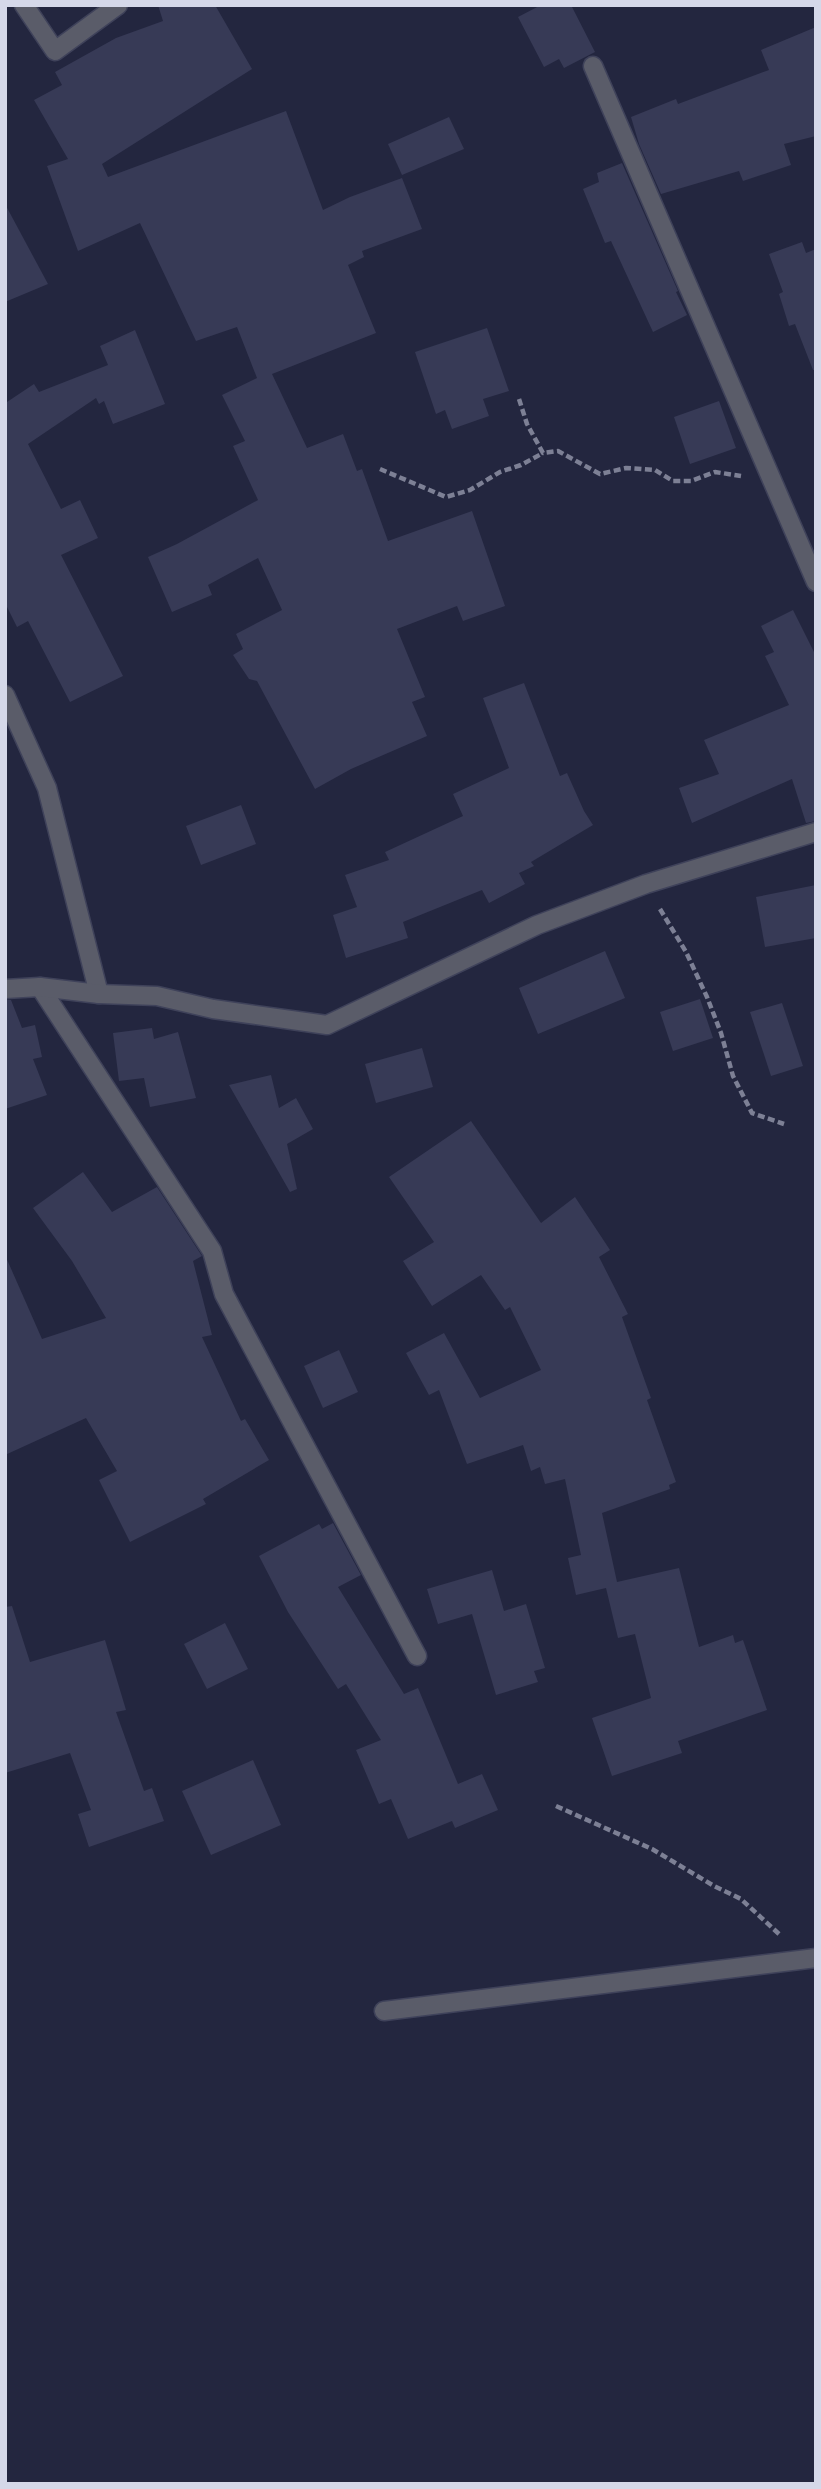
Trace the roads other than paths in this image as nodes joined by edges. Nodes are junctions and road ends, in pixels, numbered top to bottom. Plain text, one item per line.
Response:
1 (24, 5) edge
2 (118, 5) edge
3 (593, 66) dead end
4 (816, 582) edge
5 (5, 695) edge
6 (816, 832) edge
7 (40, 987) junction
8 (5, 989) edge
9 (99, 994) junction
10 (417, 1656) dead end
11 (807, 1959) edge
12 (384, 2011) dead end

1 - 2 street
3 - 4 street
5 - 9 street
6 - 9 street
7 - 8 street
7 - 9 street
7 - 10 street
11 - 12 street

